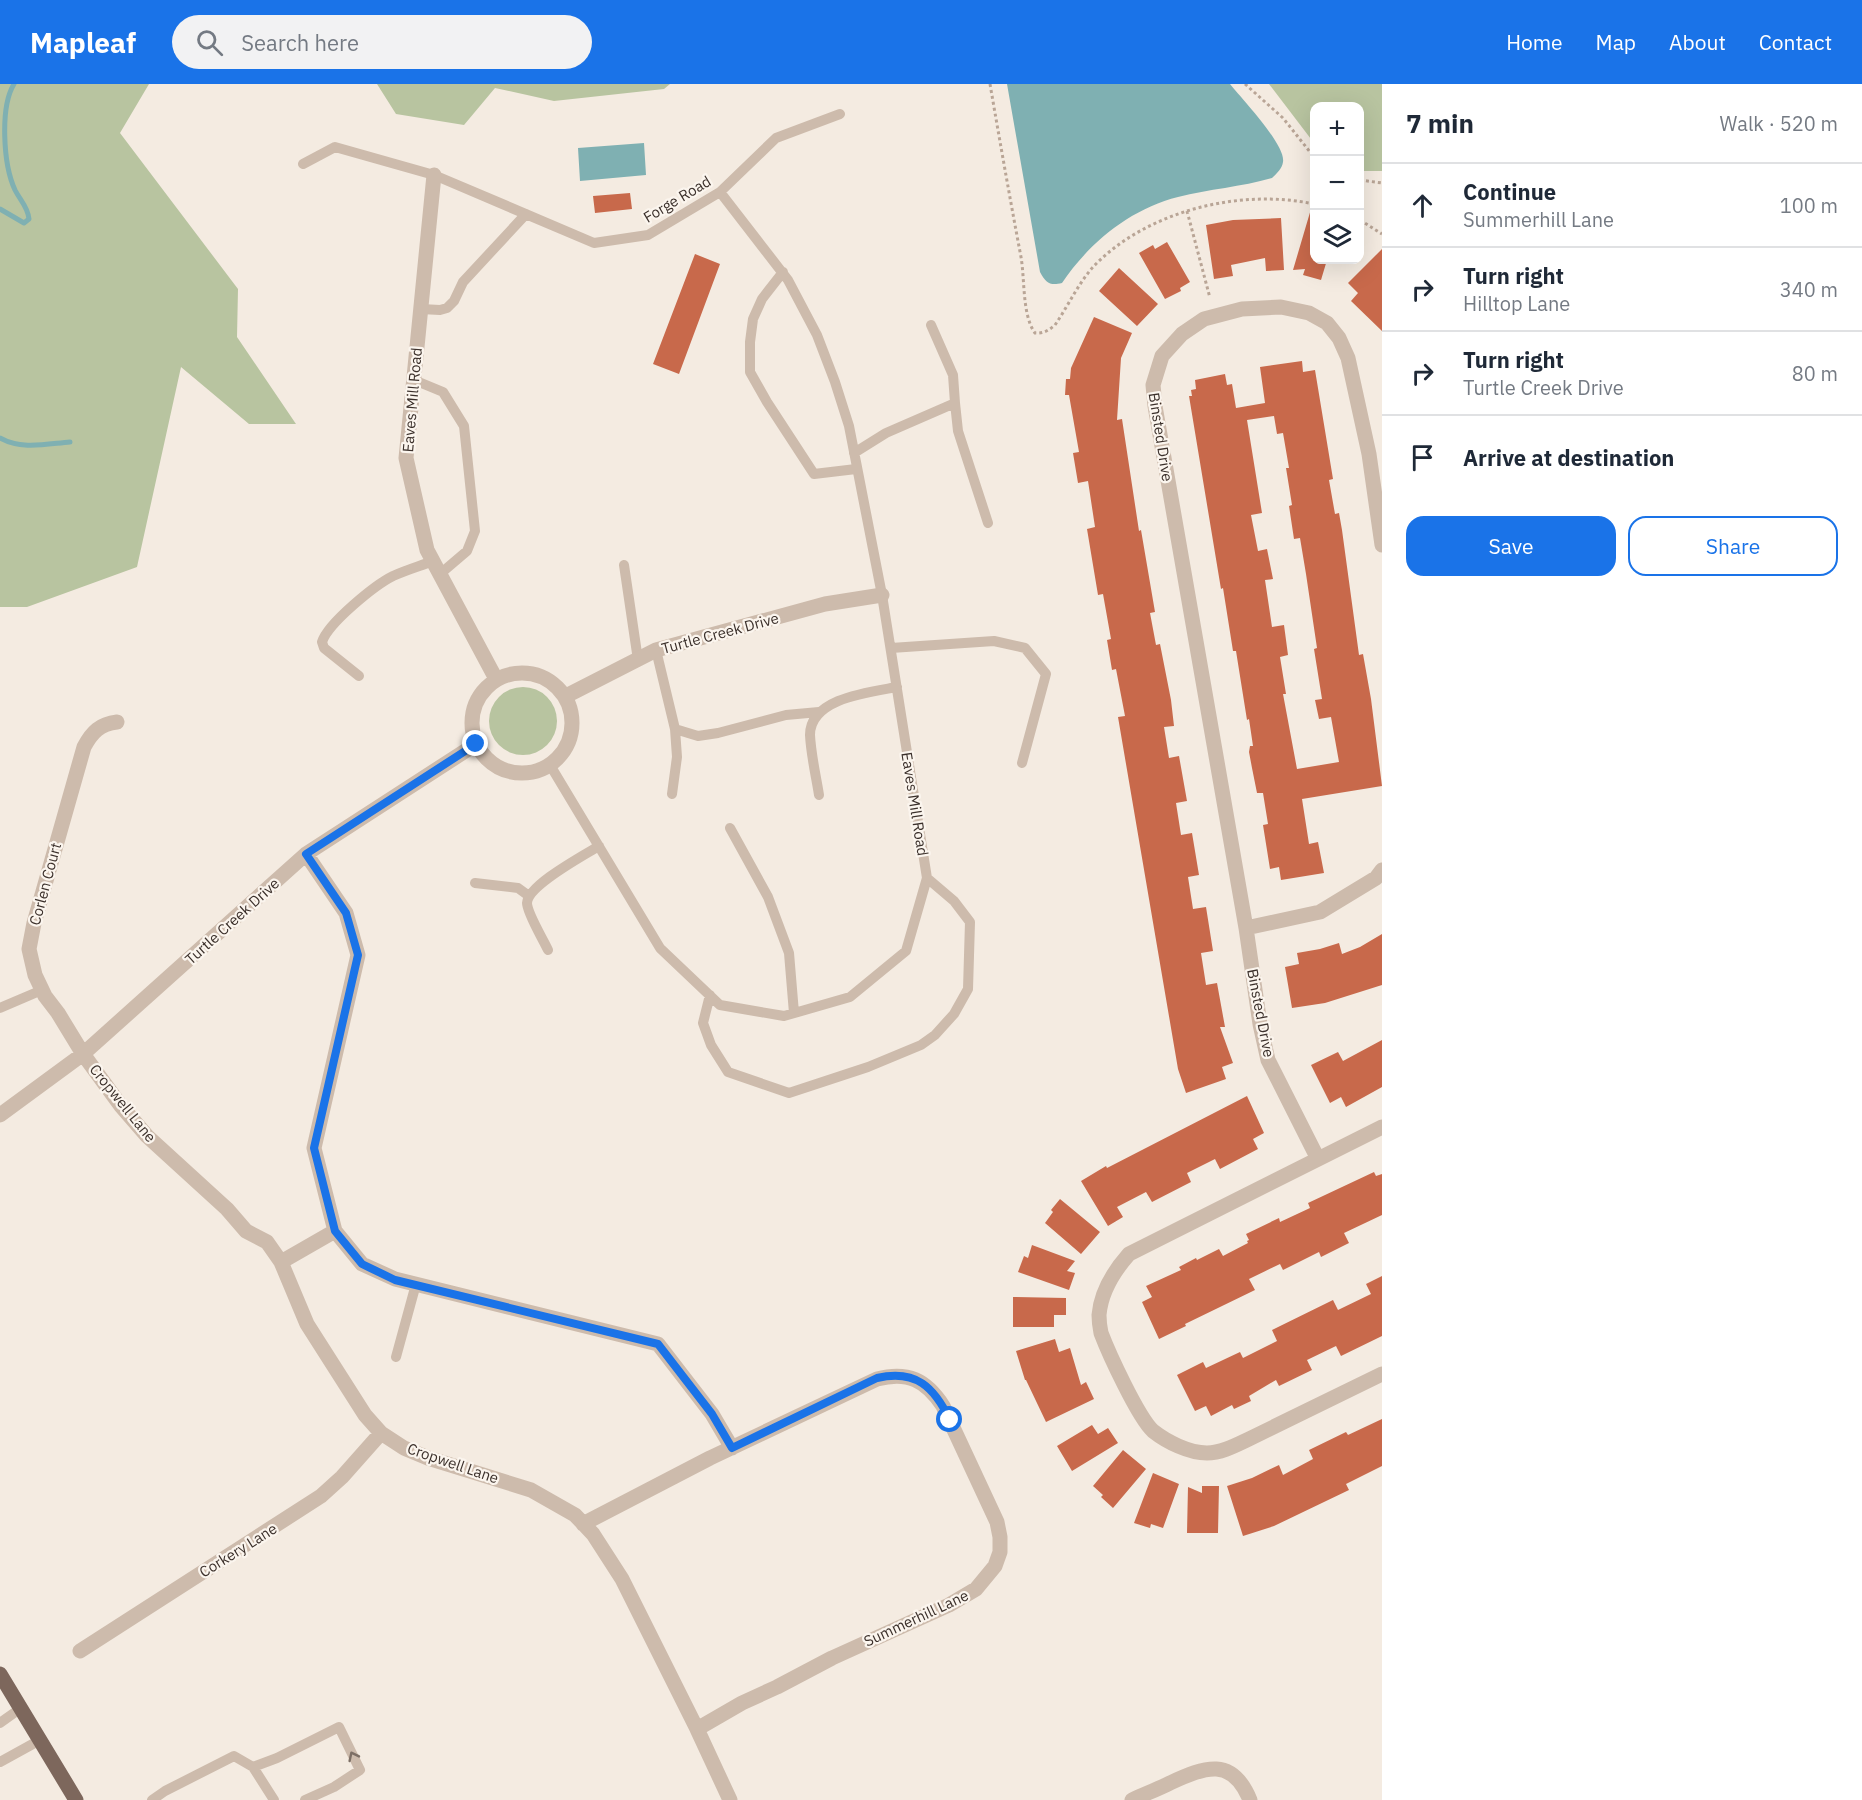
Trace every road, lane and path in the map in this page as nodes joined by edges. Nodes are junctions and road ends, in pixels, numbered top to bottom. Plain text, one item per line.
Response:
1 (990, 84) edge
2 (1245, 84) edge
3 (840, 114) dead end
4 (1313, 156) edge
5 (303, 164) dead end
6 (434, 175) junction
7 (1364, 181) edge
8 (1382, 183) edge
9 (720, 192) junction
10 (1310, 203) edge
11 (1187, 211) junction
12 (526, 214) junction
13 (1364, 223) edge
14 (1382, 234) edge
15 (783, 272) junction
16 (1210, 298) dead end
17 (421, 309) junction
18 (931, 324) dead end
19 (414, 380) junction
20 (954, 403) junction
21 (1375, 452) edge
22 (854, 453) junction
23 (856, 469) junction
24 (988, 523) dead end
25 (1382, 545) edge
26 (624, 565) dead end
27 (436, 567) junction
28 (882, 595) junction
29 (891, 648) junction
30 (656, 650) junction
31 (638, 660) junction
32 (359, 676) dead end
33 (496, 679) junction
34 (897, 687) junction
35 (566, 696) junction
36 (819, 712) junction
37 (117, 722) dead end
38 (675, 729) junction
39 (476, 744) junction
40 (1022, 763) dead end
41 (550, 765) junction
42 (672, 794) dead end
43 (819, 795) dead end
44 (730, 828) dead end
45 (599, 846) junction
46 (306, 854) junction
47 (1382, 870) edge
48 (927, 878) junction
49 (475, 883) dead end
50 (529, 896) junction
51 (1246, 928) junction
52 (548, 950) dead end
53 (42, 990) junction
54 (710, 995) junction
55 (0, 1008) edge
56 (795, 1014) junction
57 (83, 1054) junction
58 (0, 1115) edge
59 (1382, 1127) edge
60 (1318, 1159) junction
61 (335, 1231) junction
62 (281, 1262) junction
63 (416, 1284) junction
64 (396, 1357) dead end
65 (1382, 1374) edge
66 (381, 1432) junction
67 (732, 1448) junction
68 (583, 1524) junction
69 (80, 1651) dead end
70 (0, 1674) edge
71 (21, 1708) junction
72 (0, 1723) edge
73 (697, 1729) junction
74 (40, 1740) junction
75 (0, 1762) edge
76 (253, 1767) junction
77 (76, 1800) edge
78 (152, 1800) edge
79 (274, 1800) edge
80 (305, 1800) edge
81 (730, 1800) edge
82 (1132, 1800) edge
83 (1250, 1800) edge

1 - 11 path
2 - 4 path
3 - 9 lane, Forge Road
5 - 6 lane, Forge Road
6 - 12 lane, Forge Road
6 - 17 street, Eaves Mill Road
7 - 8 path
9 - 12 lane, Forge Road
9 - 15 lane, Eaves Mill Road
10 - 11 path
11 - 16 path
12 - 17 lane
13 - 14 path
15 - 22 lane, Eaves Mill Road
15 - 23 lane
17 - 19 street, Eaves Mill Road
18 - 20 lane
19 - 27 street, Eaves Mill Road
19 - 27 lane
20 - 22 lane
20 - 24 lane
21 - 25 street, Binsted Drive
21 - 51 street, Binsted Drive
22 - 23 lane, Eaves Mill Road
23 - 28 lane, Eaves Mill Road
26 - 31 lane
27 - 32 lane
27 - 33 street, Eaves Mill Road
28 - 29 lane, Eaves Mill Road
28 - 30 street, Turtle Creek Drive
29 - 34 lane, Eaves Mill Road
29 - 40 lane
30 - 31 street, Turtle Creek Drive
30 - 38 lane
31 - 35 street, Turtle Creek Drive
33 - 35 street
33 - 39 street
34 - 36 lane
34 - 48 lane, Eaves Mill Road
35 - 41 street
36 - 38 lane
36 - 43 lane
37 - 53 street, Corlen Court
38 - 42 lane
39 - 41 street
39 - 46 street, Turtle Creek Drive
41 - 45 lane, Eaves Mill Road
44 - 56 lane
45 - 50 lane
45 - 54 lane, Eaves Mill Road
46 - 57 street, Turtle Creek Drive
46 - 61 street
47 - 51 street
48 - 54 lane
48 - 56 lane, Eaves Mill Road
49 - 50 lane
50 - 52 lane
51 - 60 street, Binsted Drive
53 - 55 lane
53 - 57 street, Corlen Court
54 - 56 lane, Eaves Mill Road
57 - 58 street, Turtle Creek Drive
57 - 62 street, Cropwell Lane
59 - 60 street
60 - 65 street
61 - 62 street
61 - 63 street
62 - 66 street, Cropwell Lane
63 - 64 lane
63 - 67 street
66 - 68 street, Cropwell Lane
66 - 69 street, Corkery Lane
67 - 68 street, Summerhill Lane
67 - 73 street, Summerhill Lane
68 - 73 street, Cropwell Lane
70 - 71 main road
71 - 72 lane
71 - 74 main road
73 - 81 street, Cropwell Lane
74 - 75 lane
74 - 77 main road
76 - 78 lane
76 - 79 lane
80 -> 76 lane
82 - 83 street

